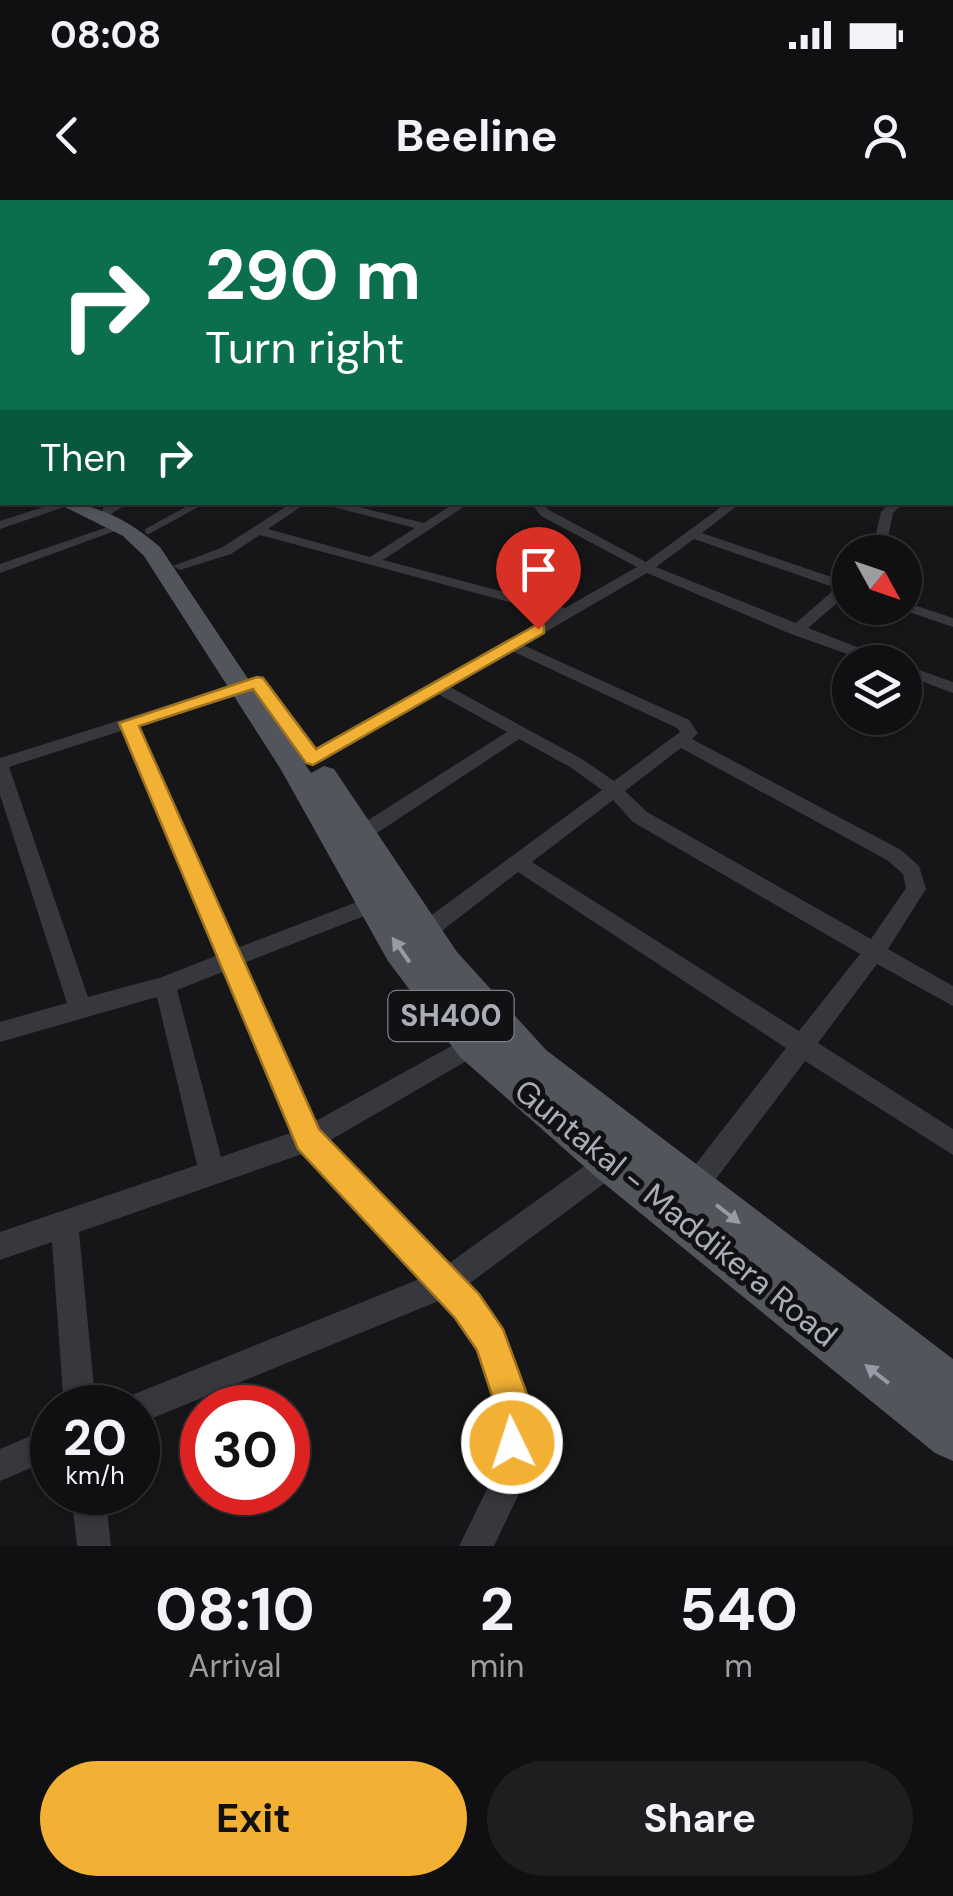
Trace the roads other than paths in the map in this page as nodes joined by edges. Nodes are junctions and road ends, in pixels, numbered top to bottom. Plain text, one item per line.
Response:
1 (60, 505) edge
2 (74, 505) edge
3 (182, 505) edge
4 (298, 505) edge
5 (333, 505) edge
6 (459, 505) edge
7 (541, 505) edge
8 (732, 505) edge
9 (895, 505) edge
10 (117, 515) edge
11 (0, 524) edge
12 (422, 526) junction
13 (260, 530) junction
14 (692, 534) junction
15 (882, 535) edge
16 (370, 562) junction
17 (180, 566) junction
18 (647, 567) junction
19 (0, 568) edge
20 (832, 579) edge
21 (832, 600) edge
22 (922, 612) edge
23 (566, 613) junction
24 (953, 623) edge
25 (796, 631) junction
26 (511, 645) junction
27 (835, 645) edge
28 (922, 676) edge
29 (247, 685) junction
30 (439, 688) junction
31 (953, 688) edge
32 (128, 723) junction
33 (520, 731) junction
34 (682, 741) junction
35 (313, 759) junction
36 (0, 765) edge
37 (614, 790) junction
38 (360, 834) junction
39 (520, 864) junction
40 (370, 905) junction
41 (422, 934) junction
42 (874, 952) junction
43 (230, 961) junction
44 (165, 985) junction
45 (953, 997) edge
46 (80, 1008) junction
47 (0, 1032) edge
48 (474, 1045) junction
49 (800, 1045) junction
50 (309, 1139) junction
51 (953, 1143) edge
52 (624, 1152) junction
53 (212, 1174) junction
54 (694, 1187) junction
55 (65, 1226) junction
56 (0, 1246) edge
57 (446, 1283) junction
58 (78, 1385) edge
59 (953, 1392) edge
60 (160, 1399) edge
61 (953, 1435) edge
62 (30, 1452) edge
63 (0, 1465) edge
64 (91, 1515) edge
65 (94, 1546) edge
66 (476, 1546) edge

1 - 11 street
2 - 10 main road, Guntakal - Maddikera Road / SH400
3 - 10 lane
4 - 13 street
5 - 12 street
6 - 12 street
7 - 18 street
8 - 14 street
9 - 15 street
10 - 17 main road, Guntakal - Maddikera Road / SH400
10 - 19 street
10 - 29 main road, Guntakal - Maddikera Road / SH400
12 - 16 street
13 - 16 street
13 - 17 street
14 - 18 street
14 - 20 street
16 - 23 street
17 - 29 main road, Guntakal - Maddikera Road / SH400
18 - 23 street
18 - 25 street
21 - 25 street
22 - 24 street
23 - 26 street
25 - 27 street
26 - 30 street
26 - 34 street
28 - 31 street
29 - 32 street
29 - 35 main road, Guntakal - Maddikera Road / SH400
29 - 40 main road, Guntakal - Maddikera Road / SH400
30 - 33 street
30 - 35 street
32 - 36 street
32 - 43 street
33 - 37 street
33 - 38 street
34 - 37 street
34 - 42 street
35 - 38 main road, Guntakal - Maddikera Road / SH400
36 - 46 street
37 - 39 street
37 - 42 street
38 - 41 main road, Guntakal - Maddikera Road / SH400
39 - 41 street
39 - 49 street
40 - 43 street
48 -> 40 main road, Guntakal - Maddikera Road / SH400
41 - 52 main road, Guntakal - Maddikera Road / SH400
42 - 45 street
42 - 49 street
43 - 44 street
43 - 50 street
44 - 46 street
44 - 53 street
46 - 47 street
48 - 50 street
48 - 52 main road, Guntakal - Maddikera Road / SH400
49 - 51 street
49 - 54 street
50 - 53 street
50 - 57 street
52 - 54 main road, Guntakal - Maddikera Road / SH400
52 - 57 street
61 -> 52 main road, Guntakal - Maddikera Road / SH400
53 - 55 street
54 -> 59 main road, Guntakal - Maddikera Road / SH400
55 - 56 street
55 - 58 street
57 - 60 street
57 - 66 street
62 - 63 street
64 - 65 street

